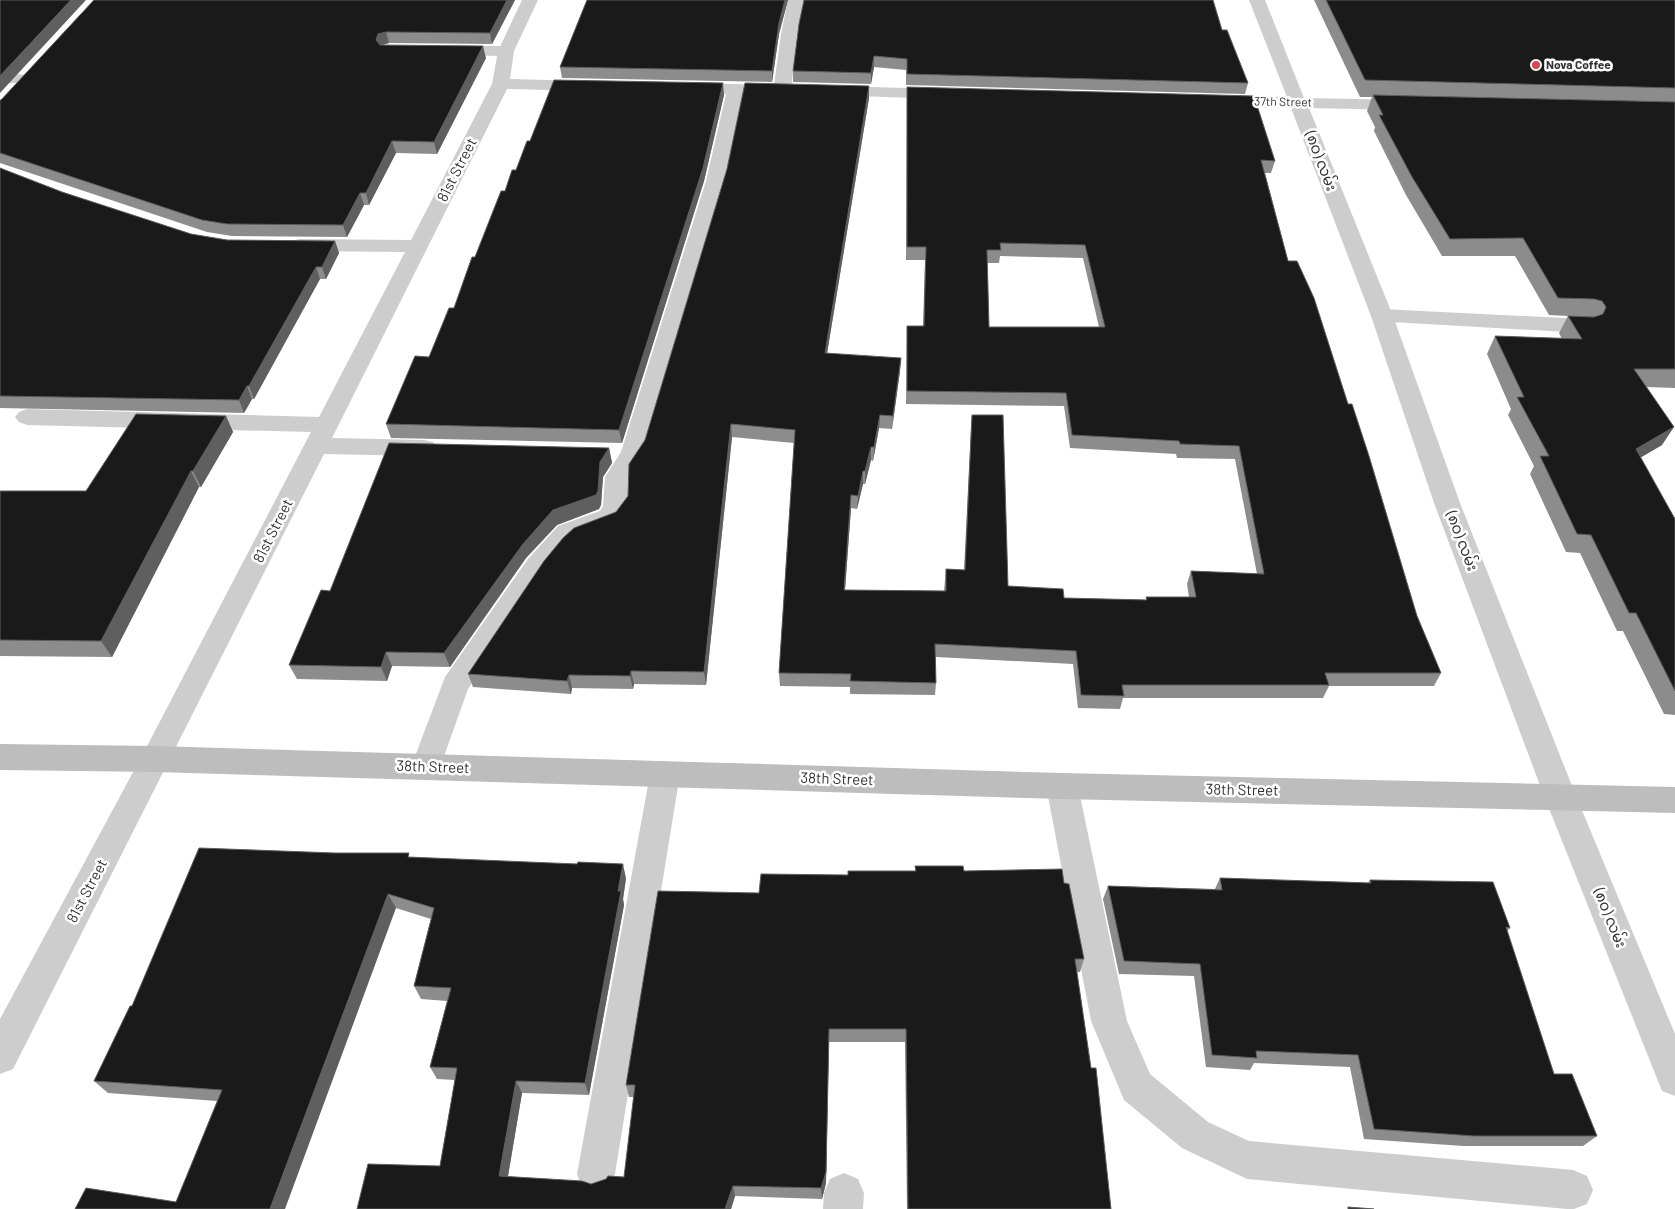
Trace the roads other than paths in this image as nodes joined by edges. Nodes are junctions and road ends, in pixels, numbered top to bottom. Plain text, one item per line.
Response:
1 (530, 0) edge
2 (796, 0) edge
3 (1257, 0) edge
4 (428, 50) edge
5 (506, 51) junction
6 (37, 65) edge
7 (0, 78) edge
8 (23, 79) junction
9 (501, 84) junction
10 (609, 86) edge
11 (667, 87) edge
12 (736, 88) junction
13 (782, 90) junction
14 (12, 92) edge
15 (961, 94) edge
16 (1199, 100) edge
17 (1299, 103) junction
18 (1427, 106) edge
19 (281, 245) edge
20 (419, 246) junction
21 (1382, 316) junction
22 (1584, 326) edge
23 (27, 417) edge
24 (326, 424) junction
25 (316, 446) junction
26 (445, 449) edge
27 (603, 452) edge
28 (633, 453) junction
29 (0, 756) edge
30 (156, 759) junction
31 (426, 767) junction
32 (665, 774) junction
33 (1062, 786) junction
34 (1560, 796) junction
35 (1675, 800) edge
36 (0, 1056) edge
37 (1675, 1078) edge
38 (596, 1174) dead end
39 (1573, 1190) dead end

1 - 5 street, 81st Street
2 - 13 street
3 - 17 street, (၈၀) လမ်း
4 - 5 street
5 - 9 street, 81st Street
6 - 8 street
7 - 8 street
8 - 14 street
9 - 10 street
9 - 20 street, 81st Street
11 - 12 street
12 - 13 street
12 - 28 street
13 - 15 street
16 - 17 street, 37th Street
17 - 18 street, 37th Street
17 - 21 street, (၈၀) လမ်း
19 - 20 street
20 - 24 street, 81st Street
21 - 22 street
21 - 34 street, (၈၀) လမ်း
23 - 24 street
24 - 25 street, 81st Street
25 - 26 street
25 - 30 street, 81st Street
27 - 28 street
28 - 31 street
29 - 30 main road, 38th Street
30 - 31 main road, 38th Street
30 - 36 street, 81st Street
31 - 32 main road, 38th Street
32 - 33 main road, 38th Street
32 - 38 street
33 - 34 main road, 38th Street
33 - 39 street
34 - 35 main road, 38th Street
34 - 37 street, (၈၀) လမ်း

